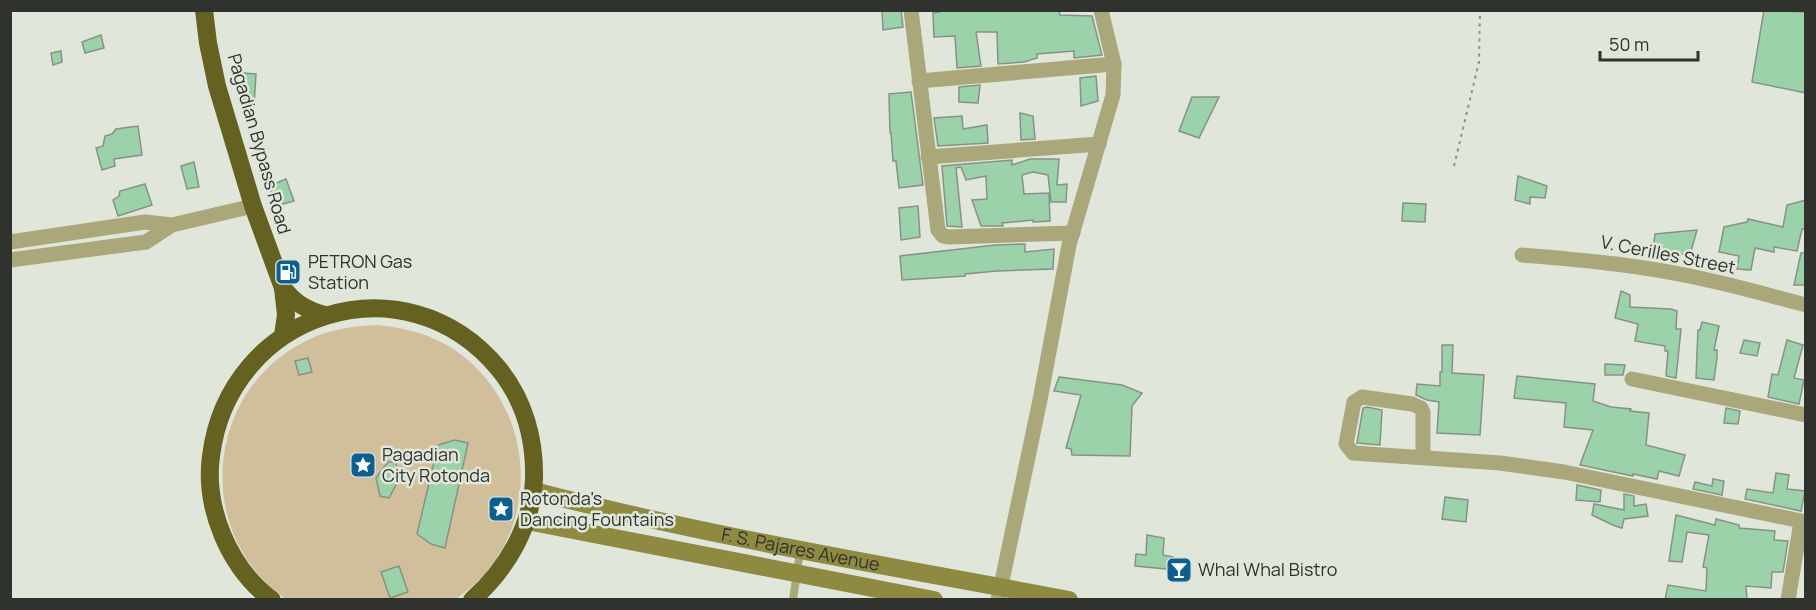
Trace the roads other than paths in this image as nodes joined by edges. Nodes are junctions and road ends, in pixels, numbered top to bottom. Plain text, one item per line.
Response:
1 (204, 10) edge
2 (911, 10) edge
3 (1101, 10) edge
4 (1114, 64) junction
5 (919, 81) junction
6 (1099, 144) junction
7 (928, 157) junction
8 (253, 206) junction
9 (172, 225) junction
10 (1073, 233) junction
11 (10, 242) edge
12 (1522, 255) dead end
13 (10, 260) edge
14 (283, 288) junction
15 (1806, 305) edge
16 (325, 315) junction
17 (283, 335) junction
18 (1632, 379) dead end
19 (1806, 415) edge
20 (1423, 457) junction
21 (534, 490) junction
22 (527, 521) junction
23 (1803, 522) edge
24 (800, 551) junction
25 (796, 573) junction
26 (999, 593) edge
27 (478, 596) edge
28 (272, 600) edge
29 (793, 600) edge
30 (934, 600) edge
31 (1069, 600) edge
32 (1788, 600) edge

1 - 8 highway, Pagadian Bypass Road
2 - 5 street
3 - 4 street
4 - 5 street
4 - 6 street
5 - 7 street
6 - 7 street
6 - 10 street
7 - 10 street
8 - 9 street
8 - 14 highway, Pagadian Bypass Road
9 - 11 street
9 - 13 street
10 - 26 street
12 - 15 street, V. Cerilles Street
14 - 16 highway, Pagadian Bypass Road
14 - 17 highway, Pagadian Bypass Road
16 - 17 highway
16 - 21 highway
17 - 28 highway
18 - 19 street
20 - 20 street
20 - 23 street
21 - 22 highway
21 - 24 main road, F. S. Pajares Avenue
22 - 25 main road, F. S. Pajares Avenue
22 - 27 highway
23 - 32 street
24 - 25 lane
24 - 26 main road, F. S. Pajares Avenue
25 - 29 lane
25 - 30 main road, F. S. Pajares Avenue
26 - 31 main road, F. S. Pajares Avenue

